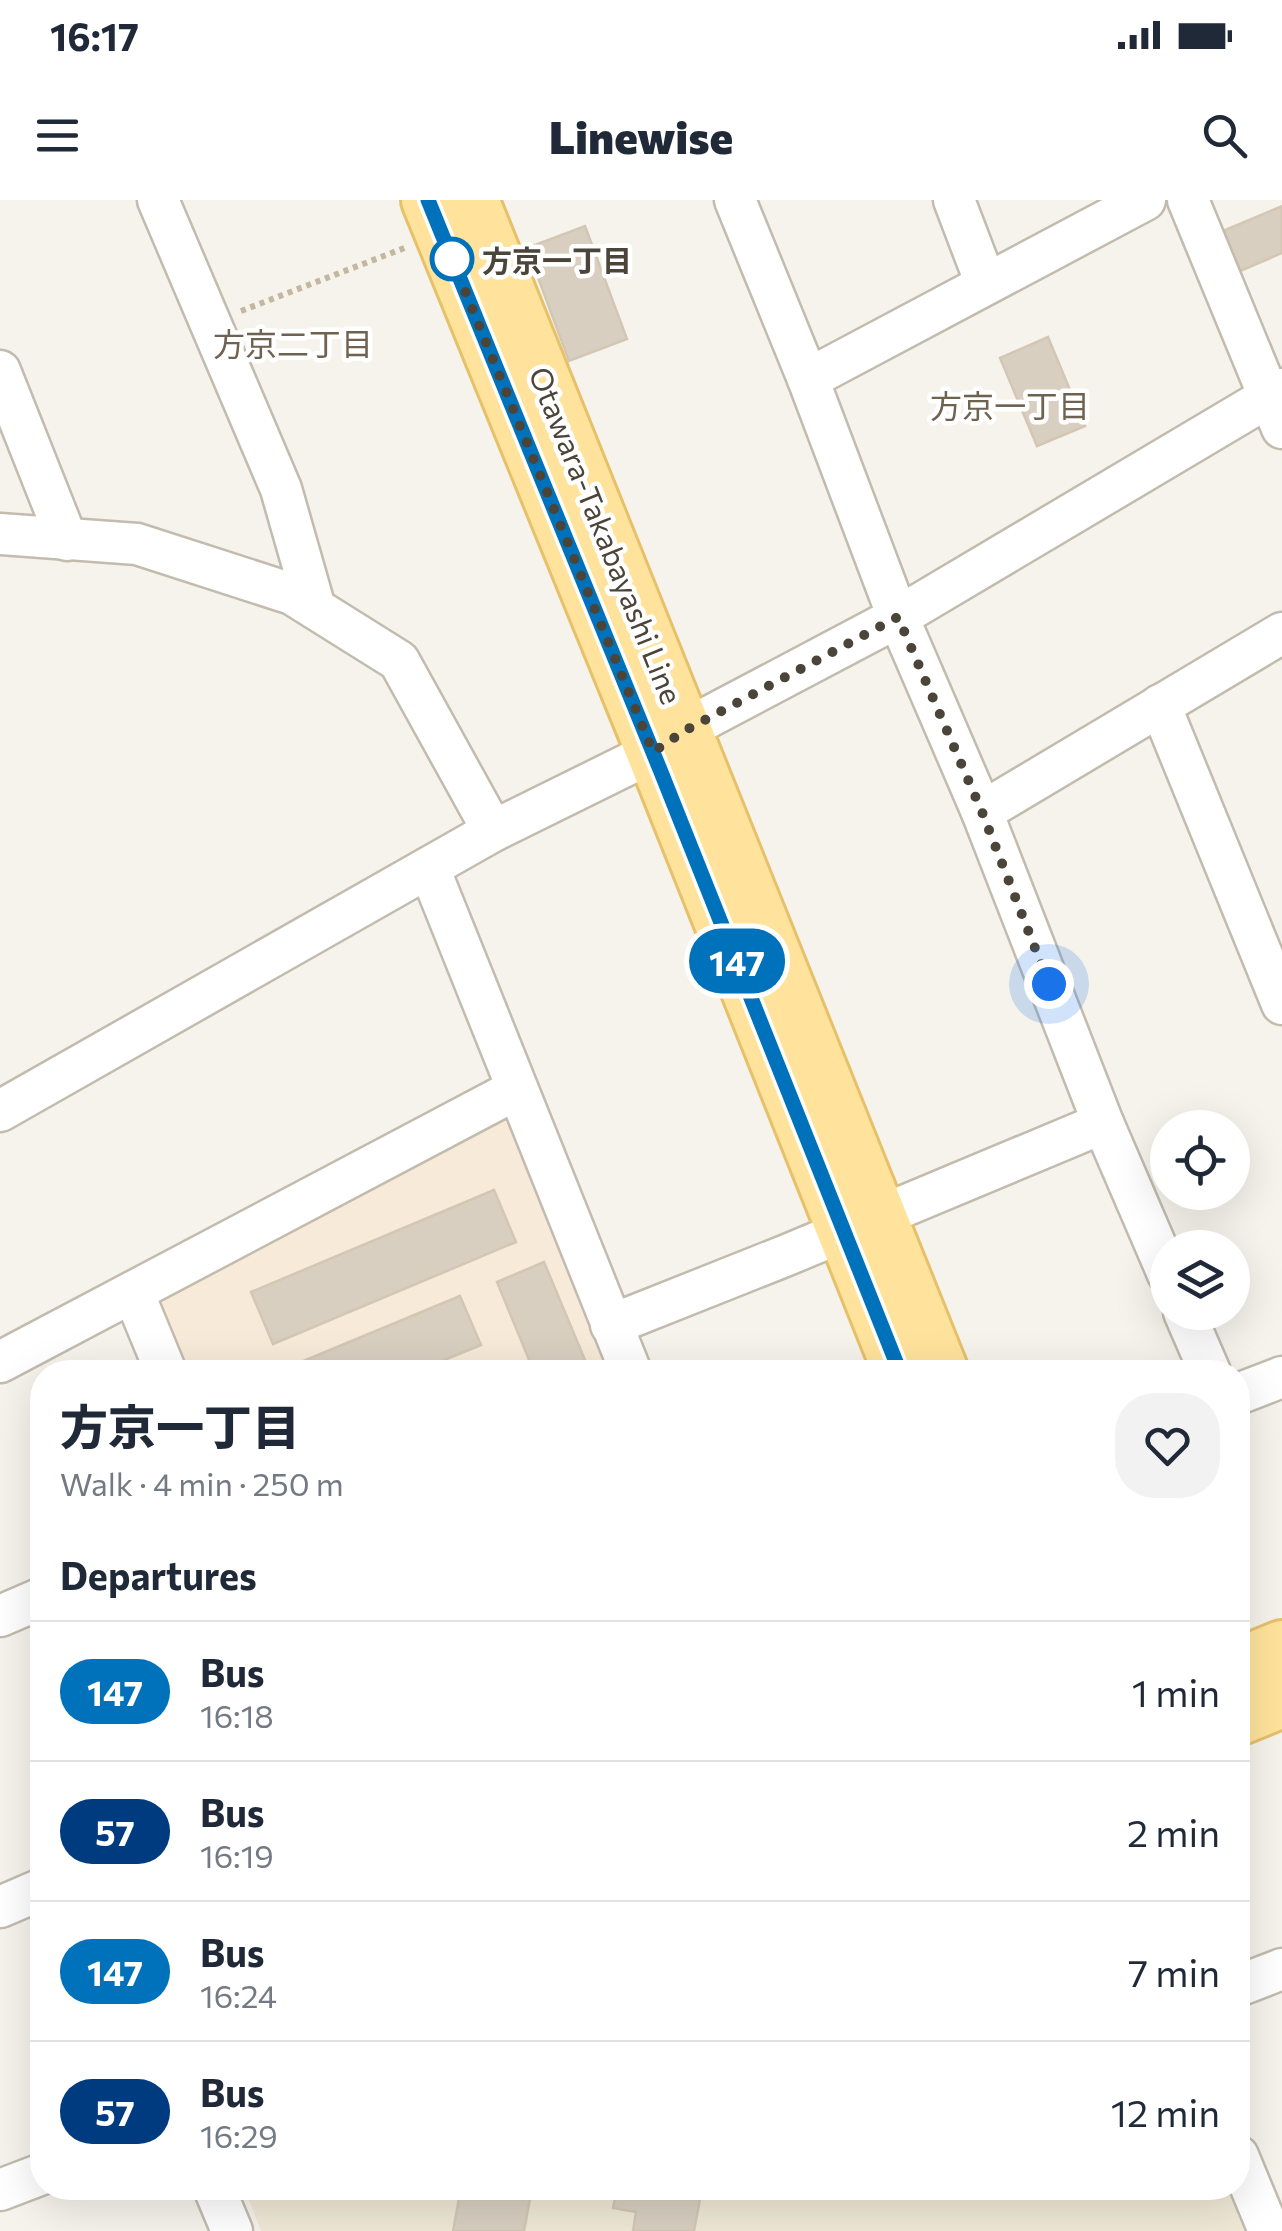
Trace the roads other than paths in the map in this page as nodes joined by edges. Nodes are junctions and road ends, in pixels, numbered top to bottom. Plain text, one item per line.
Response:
1 (158, 200) edge
2 (735, 200) edge
3 (954, 200) edge
4 (1146, 200) edge
5 (1188, 200) edge
6 (447, 211) edge
7 (986, 284) junction
8 (0, 371) edge
9 (808, 379) junction
10 (1278, 405) edge
11 (0, 534) edge
12 (67, 540) junction
13 (314, 608) junction
14 (898, 617) junction
15 (1282, 633) edge
16 (1160, 705) junction
17 (670, 741) junction
18 (982, 812) junction
19 (492, 831) junction
20 (429, 868) junction
21 (1282, 1004) edge
22 (517, 1090) junction
23 (0, 1111) edge
24 (1102, 1123) junction
25 (861, 1224) junction
26 (1150, 1233) edge
27 (134, 1292) junction
28 (612, 1324) junction
29 (1192, 1330) edge
30 (161, 1360) edge
31 (626, 1360) edge
32 (897, 1360) edge
33 (935, 1360) edge
34 (1205, 1360) edge
35 (0, 1362) edge
36 (1282, 1377) edge
37 (1250, 1389) edge
38 (30, 1603) edge
39 (0, 1616) edge
40 (1282, 1648) edge
41 (1250, 1660) edge
42 (1282, 1701) edge
43 (1250, 1715) edge
44 (30, 1894) edge
45 (0, 1907) edge
46 (1282, 1968) edge
47 (1250, 1981) edge
48 (30, 2179) edge
49 (1250, 2185) edge
50 (0, 2190) edge
51 (219, 2200) edge
52 (232, 2231) edge
53 (1269, 2231) edge

1 - 13 street
2 - 9 street
3 - 7 street
4 - 7 street
5 - 10 street
6 - 17 main road, Otawara-Takabayashi Line
7 - 9 street
8 - 12 street
9 - 14 street
10 - 14 street
11 - 12 street
12 - 13 street
13 - 19 street
14 - 17 street
14 - 18 street
15 - 16 street
16 - 18 street
16 - 21 street
17 - 19 street
17 - 25 main road, Otawara-Takabayashi Line
18 - 24 street
19 - 20 street
20 - 22 street
20 - 23 street
22 - 27 street
22 - 28 street
24 - 25 street
24 - 26 street
25 - 28 street
25 - 32 main road, Otawara-Takabayashi Line
25 - 33 main road, Otawara-Takabayashi Line
27 - 30 street
27 - 35 street
28 - 31 street
29 - 34 street
36 - 37 street
38 - 39 street
40 - 41 main road
42 - 43 main road
44 - 45 street
46 - 47 street
48 - 50 street
49 - 53 street
51 - 52 street

